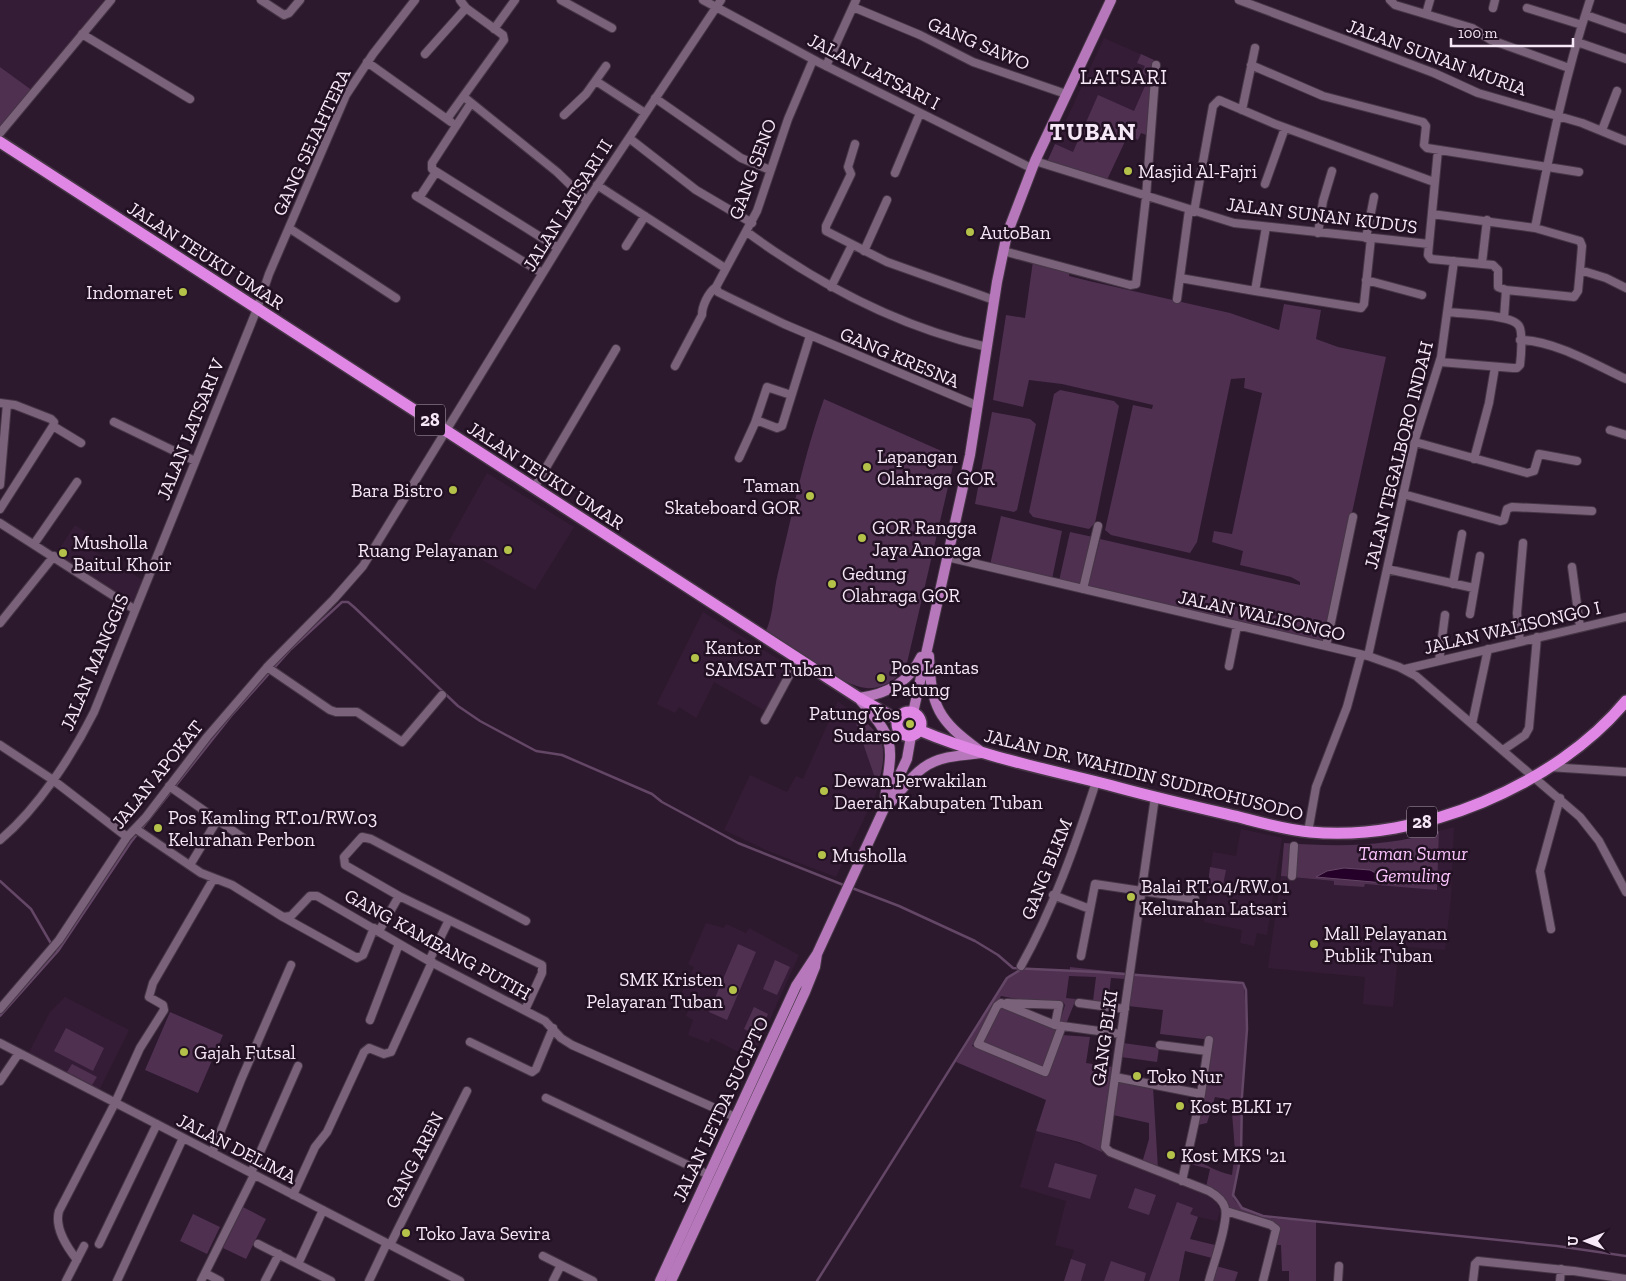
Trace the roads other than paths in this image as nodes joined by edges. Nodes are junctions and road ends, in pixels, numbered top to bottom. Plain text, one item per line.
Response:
1 (111, 0) edge
2 (262, 0) edge
3 (300, 0) edge
4 (415, 0) edge
5 (460, 0) edge
6 (514, 0) edge
7 (561, 0) edge
8 (703, 0) edge
9 (721, 0) edge
10 (1111, 0) edge
11 (1239, 0) edge
12 (1390, 0) edge
13 (1430, 0) edge
14 (1590, 0) edge
15 (855, 4) edge
16 (466, 8) junction
17 (716, 8) junction
18 (1528, 8) dead end
19 (1426, 14) junction
20 (1586, 14) junction
21 (1582, 25) junction
22 (612, 28) dead end
23 (494, 29) junction
24 (1626, 29) edge
25 (82, 34) junction
26 (1577, 42) junction
27 (1255, 48) dead end
28 (426, 54) dead end
29 (1626, 59) edge
30 (813, 60) junction
31 (367, 62) junction
32 (1251, 64) junction
33 (1156, 65) dead end
34 (606, 66) dead end
35 (826, 66) junction
36 (1569, 68) junction
37 (596, 81) junction
38 (1617, 91) dead end
39 (1066, 94) junction
40 (464, 97) junction
41 (655, 98) junction
42 (190, 99) dead end
43 (471, 103) junction
44 (1242, 110) junction
45 (645, 113) junction
46 (920, 113) junction
47 (564, 115) dead end
48 (1557, 116) junction
49 (447, 119) junction
50 (457, 126) junction
51 (1285, 128) junction
52 (1602, 130) junction
53 (0, 133) edge
54 (629, 138) junction
55 (1626, 140) edge
56 (0, 142) edge
57 (855, 144) dead end
58 (1438, 150) junction
59 (1033, 164) junction
60 (1547, 166) junction
61 (770, 170) junction
62 (436, 172) junction
63 (1332, 172) dead end
64 (1579, 172) dead end
65 (895, 173) dead end
66 (1434, 182) junction
67 (1265, 184) dead end
68 (597, 186) junction
69 (1146, 197) junction
70 (1374, 197) dead end
71 (887, 200) dead end
72 (587, 201) junction
73 (1192, 211) junction
74 (1432, 214) junction
75 (645, 216) junction
76 (1487, 220) junction
77 (752, 223) junction
78 (1266, 227) junction
79 (289, 228) junction
80 (1535, 228) junction
81 (747, 232) junction
82 (1318, 233) junction
83 (1369, 238) junction
84 (1428, 244) junction
85 (852, 245) junction
86 (626, 246) dead end
87 (558, 248) junction
88 (1003, 251) junction
89 (864, 252) junction
90 (1454, 261) junction
91 (1482, 263) junction
92 (725, 268) junction
93 (1580, 270) junction
94 (542, 273) junction
95 (1180, 278) junction
96 (1366, 280) junction
97 (716, 287) junction
98 (831, 287) junction
99 (1626, 288) edge
100 (1506, 290) junction
101 (1255, 291) junction
102 (1422, 295) dead end
103 (396, 298) dead end
104 (1177, 299) dead end
105 (994, 300) junction
106 (257, 308) junction
107 (1448, 312) junction
108 (1504, 318) junction
109 (810, 336) junction
110 (1520, 340) junction
111 (987, 347) junction
112 (616, 349) dead end
113 (1440, 362) junction
114 (675, 366) dead end
115 (1495, 367) junction
116 (1626, 379) edge
117 (792, 394) junction
118 (3, 404) edge
119 (978, 406) junction
120 (756, 420) junction
121 (114, 422) dead end
122 (54, 426) junction
123 (445, 430) junction
124 (1610, 430) dead end
125 (1626, 435) edge
126 (1415, 442) junction
127 (82, 443) dead end
128 (739, 458) dead end
129 (1474, 458) junction
130 (195, 461) junction
131 (1577, 461) dead end
132 (77, 482) dead end
133 (0, 485) edge
134 (534, 488) junction
135 (1403, 494) junction
136 (0, 509) edge
137 (1592, 511) dead end
138 (1353, 517) dead end
139 (0, 523) edge
140 (1098, 526) dead end
141 (1462, 534) dead end
142 (1523, 542) dead end
143 (34, 544) junction
144 (54, 556) junction
145 (1480, 556) dead end
146 (947, 557) junction
147 (153, 563) joint
148 (1572, 567) dead end
149 (1387, 569) junction
150 (357, 574) joint
151 (1453, 584) junction
152 (1474, 588) junction
153 (1084, 589) junction
154 (134, 609) junction
155 (1470, 614) dead end
156 (1445, 615) dead end
157 (1626, 617) edge
158 (0, 622) edge
159 (1237, 626) junction
160 (1580, 627) junction
161 (1537, 638) junction
162 (928, 642) junction
163 (1520, 642) junction
164 (1326, 646) junction
165 (1488, 649) junction
166 (1365, 655) junction
167 (798, 658) junction
168 (1439, 661) junction
169 (1229, 666) dead end
170 (1405, 669) junction
171 (270, 670) junction
172 (442, 695) dead end
173 (859, 698) junction
174 (1626, 701) edge
175 (913, 713) junction
176 (765, 720) dead end
177 (898, 720) junction
178 (1472, 724) junction
179 (915, 733) junction
180 (1, 749) edge
181 (1503, 750) junction
182 (984, 753) junction
183 (1549, 767) junction
184 (1626, 772) edge
185 (1534, 776) junction
186 (52, 780) junction
187 (1096, 782) junction
188 (172, 789) junction
189 (1155, 797) junction
190 (1560, 798) junction
191 (884, 809) junction
192 (218, 819) junction
193 (138, 831) junction
194 (1308, 832) junction
195 (127, 837) junction
196 (0, 840) edge
197 (249, 842) dead end
198 (1294, 846) dead end
199 (190, 865) junction
200 (1292, 876) dead end
201 (214, 878) junction
202 (1143, 892) junction
203 (1626, 892) edge
204 (1053, 895) junction
205 (399, 896) junction
206 (1195, 899) dead end
207 (1090, 909) junction
208 (282, 916) junction
209 (449, 920) junction
210 (526, 921) dead end
211 (1551, 929) dead end
212 (377, 930) junction
213 (400, 944) junction
214 (817, 954) junction
215 (1081, 956) dead end
216 (430, 962) junction
217 (291, 965) dead end
218 (1021, 966) dead end
219 (1003, 1003) junction
220 (1079, 1003) dead end
221 (0, 1009) edge
222 (1125, 1009) junction
223 (525, 1010) junction
224 (370, 1020) dead end
225 (1059, 1025) junction
226 (553, 1028) junction
227 (1121, 1034) junction
228 (1209, 1040) dead end
229 (470, 1042) dead end
230 (0, 1043) edge
231 (1160, 1045) dead end
232 (1208, 1052) junction
233 (19, 1053) junction
234 (298, 1066) dead end
235 (1115, 1077) junction
236 (0, 1081) edge
237 (466, 1091) dead end
238 (1201, 1094) junction
239 (546, 1098) dead end
240 (115, 1103) junction
241 (735, 1117) junction
242 (156, 1124) junction
243 (183, 1138) junction
244 (212, 1153) junction
245 (252, 1174) junction
246 (709, 1175) junction
247 (1182, 1181) junction
248 (293, 1195) junction
249 (1225, 1209) junction
250 (323, 1210) junction
251 (99, 1244) dead end
252 (258, 1244) dead end
253 (388, 1244) junction
254 (84, 1246) dead end
255 (279, 1254) junction
256 (543, 1256) dead end
257 (77, 1260) junction
258 (298, 1264) junction
259 (561, 1265) junction
260 (1339, 1266) dead end
261 (1562, 1269) junction
262 (203, 1277) edge
263 (1626, 1279) edge
264 (328, 1280) edge
265 (66, 1281) edge
266 (117, 1281) edge
267 (220, 1281) edge
268 (265, 1281) edge
269 (369, 1281) edge
270 (460, 1281) edge
271 (554, 1281) edge
272 (593, 1281) edge
273 (660, 1281) edge
274 (671, 1281) edge
275 (1209, 1281) edge
276 (1263, 1281) edge
277 (1340, 1281) edge
278 (1473, 1281) edge
279 (1560, 1281) edge

1 - 25 street
2 - 3 street
4 - 31 street, GANG SEJAHTERA
5 - 16 street
6 - 23 street
7 - 22 street
8 - 17 street, JALAN LATSARI I
9 - 17 street, JALAN LATSARI II
10 - 39 main road
11 - 48 street, JALAN SUNAN MURIA
12 - 19 street
13 - 19 street
14 - 20 street
15 - 35 street
15 - 39 street, GANG SAWO
16 - 23 street
16 - 28 street
17 - 30 street, JALAN LATSARI I
17 - 41 street, JALAN LATSARI II
18 - 21 street
19 - 36 street
20 - 21 street
20 - 24 street
21 - 26 street
23 - 40 street
25 - 42 street
25 - 53 street
26 - 29 street
26 - 36 street
27 - 32 street
30 - 35 street, JALAN LATSARI I
30 - 61 street, GANG SENO
31 - 49 street
31 - 79 street, GANG SEJAHTERA
32 - 44 street
32 - 58 street
33 - 69 street
34 - 37 street
35 - 46 street, JALAN LATSARI I
36 - 48 street
37 - 45 street
37 - 47 street
38 - 52 street
39 - 59 main road
40 - 43 street
40 - 49 street
41 - 45 street, JALAN LATSARI II
41 - 61 street
43 - 50 street
43 - 72 street
44 - 51 street
44 - 73 street
45 - 54 street, JALAN LATSARI II
46 - 59 street, JALAN LATSARI I
46 - 65 street
48 - 52 street, JALAN SUNAN MURIA
48 - 60 street
49 - 50 street
50 - 62 street
51 - 66 street
51 - 67 street
52 - 55 street, JALAN SUNAN MURIA
54 - 68 street, JALAN LATSARI II
54 - 77 street
56 - 106 highway, JALAN TEUKU UMAR / 28
57 - 85 street
58 - 60 street
58 - 66 street
59 - 69 street, JALAN SUNAN KUDUS
59 - 88 main road
60 - 64 street
60 - 80 street
61 - 77 street, GANG SENO
62 - 87 street
62 - 94 street
63 - 82 street
66 - 74 street
68 - 72 street, JALAN LATSARI II
68 - 75 street
69 - 73 street, JALAN SUNAN KUDUS
69 - 88 street
70 - 83 street
71 - 89 street
72 - 87 street, JALAN LATSARI II
73 - 78 street, JALAN SUNAN KUDUS
73 - 95 street
74 - 76 street
74 - 84 street
75 - 86 street
75 - 92 street
76 - 80 street
76 - 91 street
77 - 81 street, GANG SENO
78 - 82 street, JALAN SUNAN KUDUS
78 - 101 street
79 - 103 street
79 - 106 street, GANG SEJAHTERA
80 - 93 street
81 - 92 street, GANG SENO
81 - 98 street
82 - 83 street, JALAN SUNAN KUDUS
83 - 84 street, JALAN SUNAN KUDUS
83 - 96 street
84 - 90 street, JALAN SUNAN KUDUS
85 - 89 street
85 - 98 street
87 - 94 street, JALAN LATSARI II
88 - 105 main road
89 - 105 street
90 - 91 street, JALAN SUNAN KUDUS
90 - 107 street, JALAN TEGALBORO INDAH
91 - 100 street
92 - 97 street, GANG SENO
93 - 99 street
93 - 100 street
94 - 123 street, JALAN LATSARI II
95 - 101 street
95 - 104 street
96 - 101 street
96 - 102 street
97 - 109 street, GANG KRESNA
97 - 114 street, GANG SENO
98 - 111 street
100 - 108 street
105 - 111 main road
106 - 123 highway, JALAN TEUKU UMAR / 28
106 - 130 street, JALAN LATSARI V
107 - 108 street
107 - 113 street, JALAN TEGALBORO INDAH
108 - 110 street
109 - 117 street, GANG KRESNA
109 - 119 street, GANG KRESNA
110 - 115 street
110 - 116 street
111 - 119 main road
112 - 134 street
113 - 115 street
113 - 126 street, JALAN TEGALBORO INDAH
115 - 129 street
117 - 120 street
117 - 120 street, GANG KRESNA
118 - 122 street
118 - 133 street
119 - 146 main road
120 - 128 street
121 - 130 street
122 - 127 street
122 - 136 street
123 - 134 highway, JALAN TEUKU UMAR / 28
123 - 150 street, JALAN LATSARI II
124 - 125 street
126 - 129 street
126 - 135 street, JALAN TEGALBORO INDAH
129 - 131 street
130 - 147 street, JALAN LATSARI V
132 - 143 street
134 - 167 highway, JALAN TEUKU UMAR / 28
135 - 137 street
135 - 149 street, JALAN TEGALBORO INDAH
138 - 164 street
139 - 143 street
140 - 153 street
141 - 151 street
142 - 163 street
143 - 144 street
144 - 154 street
144 - 158 street
145 - 152 street
146 - 153 street, JALAN WALISONGO
146 - 162 main road
147 - 154 street, JALAN MANGGIS
148 - 160 street
149 - 151 street
149 - 166 street, JALAN TEGALBORO INDAH
150 - 171 street, JALAN APOKAT
151 - 152 street
152 - 155 street
153 - 159 street, JALAN WALISONGO
154 - 186 street, JALAN MANGGIS
156 - 168 street
157 - 160 street, JALAN WALISONGO I
159 - 164 street, JALAN WALISONGO
159 - 169 street
160 - 161 street, JALAN WALISONGO I
161 - 163 street, JALAN WALISONGO I
161 - 181 street
162 - 173 main road
162 - 175 main road
162 - 182 main road
163 - 165 street, JALAN WALISONGO I
164 - 166 street, JALAN WALISONGO
165 - 168 street, JALAN WALISONGO I
165 - 178 street
166 - 170 street, JALAN WALISONGO
166 - 194 street, JALAN TEGALBORO INDAH
167 - 173 highway, JALAN TEUKU UMAR / 28
167 - 176 street
168 - 170 street, JALAN WALISONGO I
170 - 178 street, JALAN WALISONGO
171 - 172 street
171 - 188 street, JALAN APOKAT
173 - 177 highway, JALAN TEUKU UMAR / 28
173 - 191 main road
174 - 183 highway, JALAN DR. WAHIDIN SUDIROHUSODO / 28
175 - 177 highway
175 - 179 highway
177 - 179 highway, 28
178 - 181 street, JALAN WALISONGO
179 - 182 highway, JALAN DR. WAHIDIN SUDIROHUSODO / 28
179 - 191 main road, JALAN LETDA SUCIPTO
180 - 186 street
181 - 185 street, JALAN WALISONGO
182 - 187 highway, JALAN DR. WAHIDIN SUDIROHUSODO / 28
182 - 191 main road
183 - 184 street
183 - 185 highway, JALAN DR. WAHIDIN SUDIROHUSODO / 28
185 - 190 street, JALAN WALISONGO
185 - 194 highway, JALAN DR. WAHIDIN SUDIROHUSODO / 28
186 - 195 street
186 - 196 street, JALAN MANGGIS
187 - 189 highway, JALAN DR. WAHIDIN SUDIROHUSODO / 28
187 - 204 street, GANG BLKM
188 - 192 street
188 - 193 street, JALAN APOKAT
189 - 194 highway, JALAN DR. WAHIDIN SUDIROHUSODO / 28
189 - 202 street, GANG BLKI
190 - 203 street, JALAN WALISONGO
190 - 211 street
191 - 214 main road, JALAN LETDA SUCIPTO
192 - 197 street
192 - 199 street
193 - 195 street, JALAN APOKAT
193 - 199 street
195 - 221 street, JALAN APOKAT
198 - 200 street
199 - 201 street
201 - 208 street
201 - 240 street
202 - 206 street
202 - 207 street
202 - 222 street, GANG BLKI
204 - 207 street
204 - 218 street, GANG BLKM
205 - 209 street
205 - 210 street
205 - 212 street
207 - 215 street
208 - 212 street, GANG KAMBANG PUTIH
208 - 212 street
209 - 216 street
209 - 223 street
212 - 213 street, GANG KAMBANG PUTIH
213 - 216 street, GANG KAMBANG PUTIH
213 - 224 street
214 - 241 main road, JALAN LETDA SUCIPTO
214 - 274 main road, JALAN LETDA SUCIPTO
216 - 223 street, GANG KAMBANG PUTIH
216 - 248 street
217 - 244 street
219 - 225 street
219 - 225 street
219 - 225 street
220 - 222 street
222 - 227 street, GANG BLKI
223 - 226 street, GANG KAMBANG PUTIH
225 - 227 street
226 - 229 street
226 - 241 street, GANG KAMBANG PUTIH
227 - 235 street, GANG BLKI
228 - 232 street
230 - 233 street, JALAN DELIMA
231 - 232 street
232 - 238 street
233 - 236 street
233 - 240 street, JALAN DELIMA
234 - 245 street
235 - 238 street
235 - 247 street, GANG BLKI
237 - 253 street, GANG AREN
238 - 247 street
239 - 246 street
240 - 242 street, JALAN DELIMA
240 - 257 street
241 - 246 main road, JALAN LETDA SUCIPTO
242 - 243 street, JALAN DELIMA
242 - 251 street
243 - 244 street, JALAN DELIMA
243 - 266 street
244 - 245 street, JALAN DELIMA
245 - 248 street, JALAN DELIMA
245 - 262 street
246 - 273 main road, JALAN LETDA SUCIPTO
247 - 249 street, GANG BLKI
248 - 250 street, JALAN DELIMA
249 - 275 street
249 - 276 street
250 - 253 street, JALAN DELIMA
250 - 258 street
252 - 255 street
253 - 269 street, GANG AREN
253 - 270 street, JALAN DELIMA
254 - 257 street
255 - 258 street
255 - 268 street
256 - 259 street
257 - 265 street
258 - 264 street
259 - 271 street
259 - 272 street
260 - 277 street
261 - 263 street
261 - 278 street
261 - 279 street
262 - 267 street

